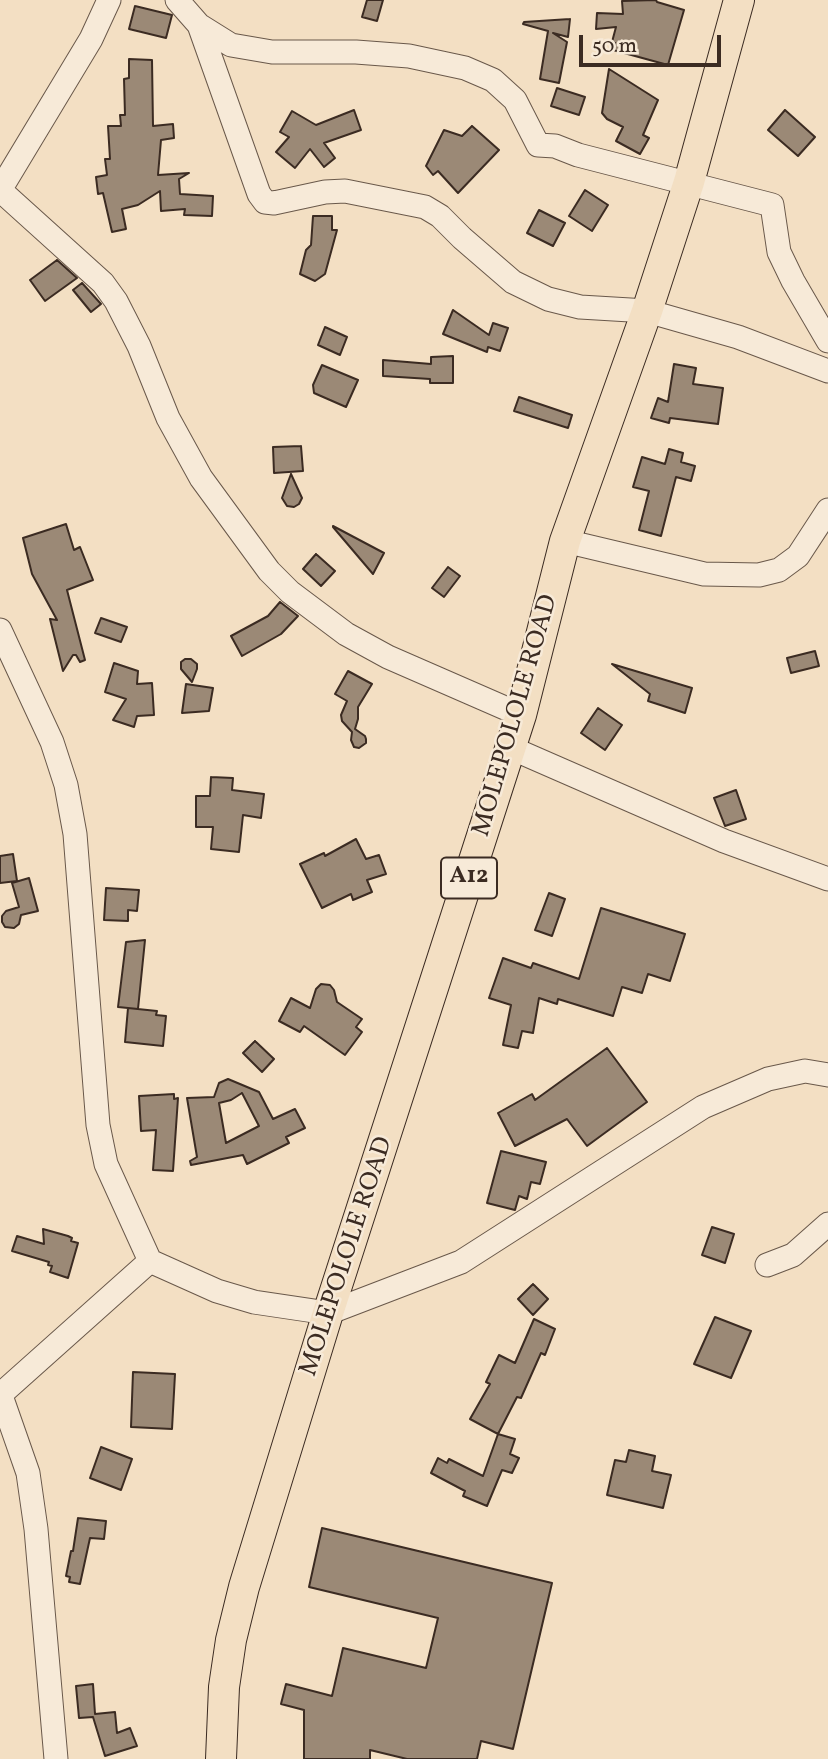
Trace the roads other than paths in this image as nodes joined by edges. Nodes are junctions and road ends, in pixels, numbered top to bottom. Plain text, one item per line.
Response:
1 (109, 0) edge
2 (177, 0) edge
3 (739, 0) edge
4 (199, 24) junction
5 (689, 182) junction
6 (0, 190) edge
7 (647, 311) junction
8 (828, 341) edge
9 (828, 371) edge
10 (828, 510) edge
11 (565, 541) junction
12 (0, 630) edge
13 (521, 715) junction
14 (511, 748) junction
15 (828, 879) edge
16 (828, 1075) edge
17 (828, 1224) edge
18 (150, 1261) junction
19 (766, 1265) dead end
20 (328, 1313) junction
21 (0, 1394) edge
22 (56, 1759) edge
23 (221, 1759) edge

1 - 6 street
2 - 4 street
3 - 5 main road, MOLEPOLOLE ROAD / A12
4 - 5 street
4 - 7 street
5 - 7 main road, MOLEPOLOLE ROAD / A12
5 - 8 street
6 - 13 street
7 - 9 street
7 - 11 main road, MOLEPOLOLE ROAD / A12
10 - 11 street
11 - 13 main road, MOLEPOLOLE ROAD / A12
12 - 18 street
13 - 14 main road, MOLEPOLOLE ROAD / A12
14 - 15 street
14 - 20 main road, MOLEPOLOLE ROAD / A12
16 - 20 street
17 - 19 street
18 - 20 street
18 - 21 street
20 - 23 main road, MOLEPOLOLE ROAD / A12
21 - 22 street

